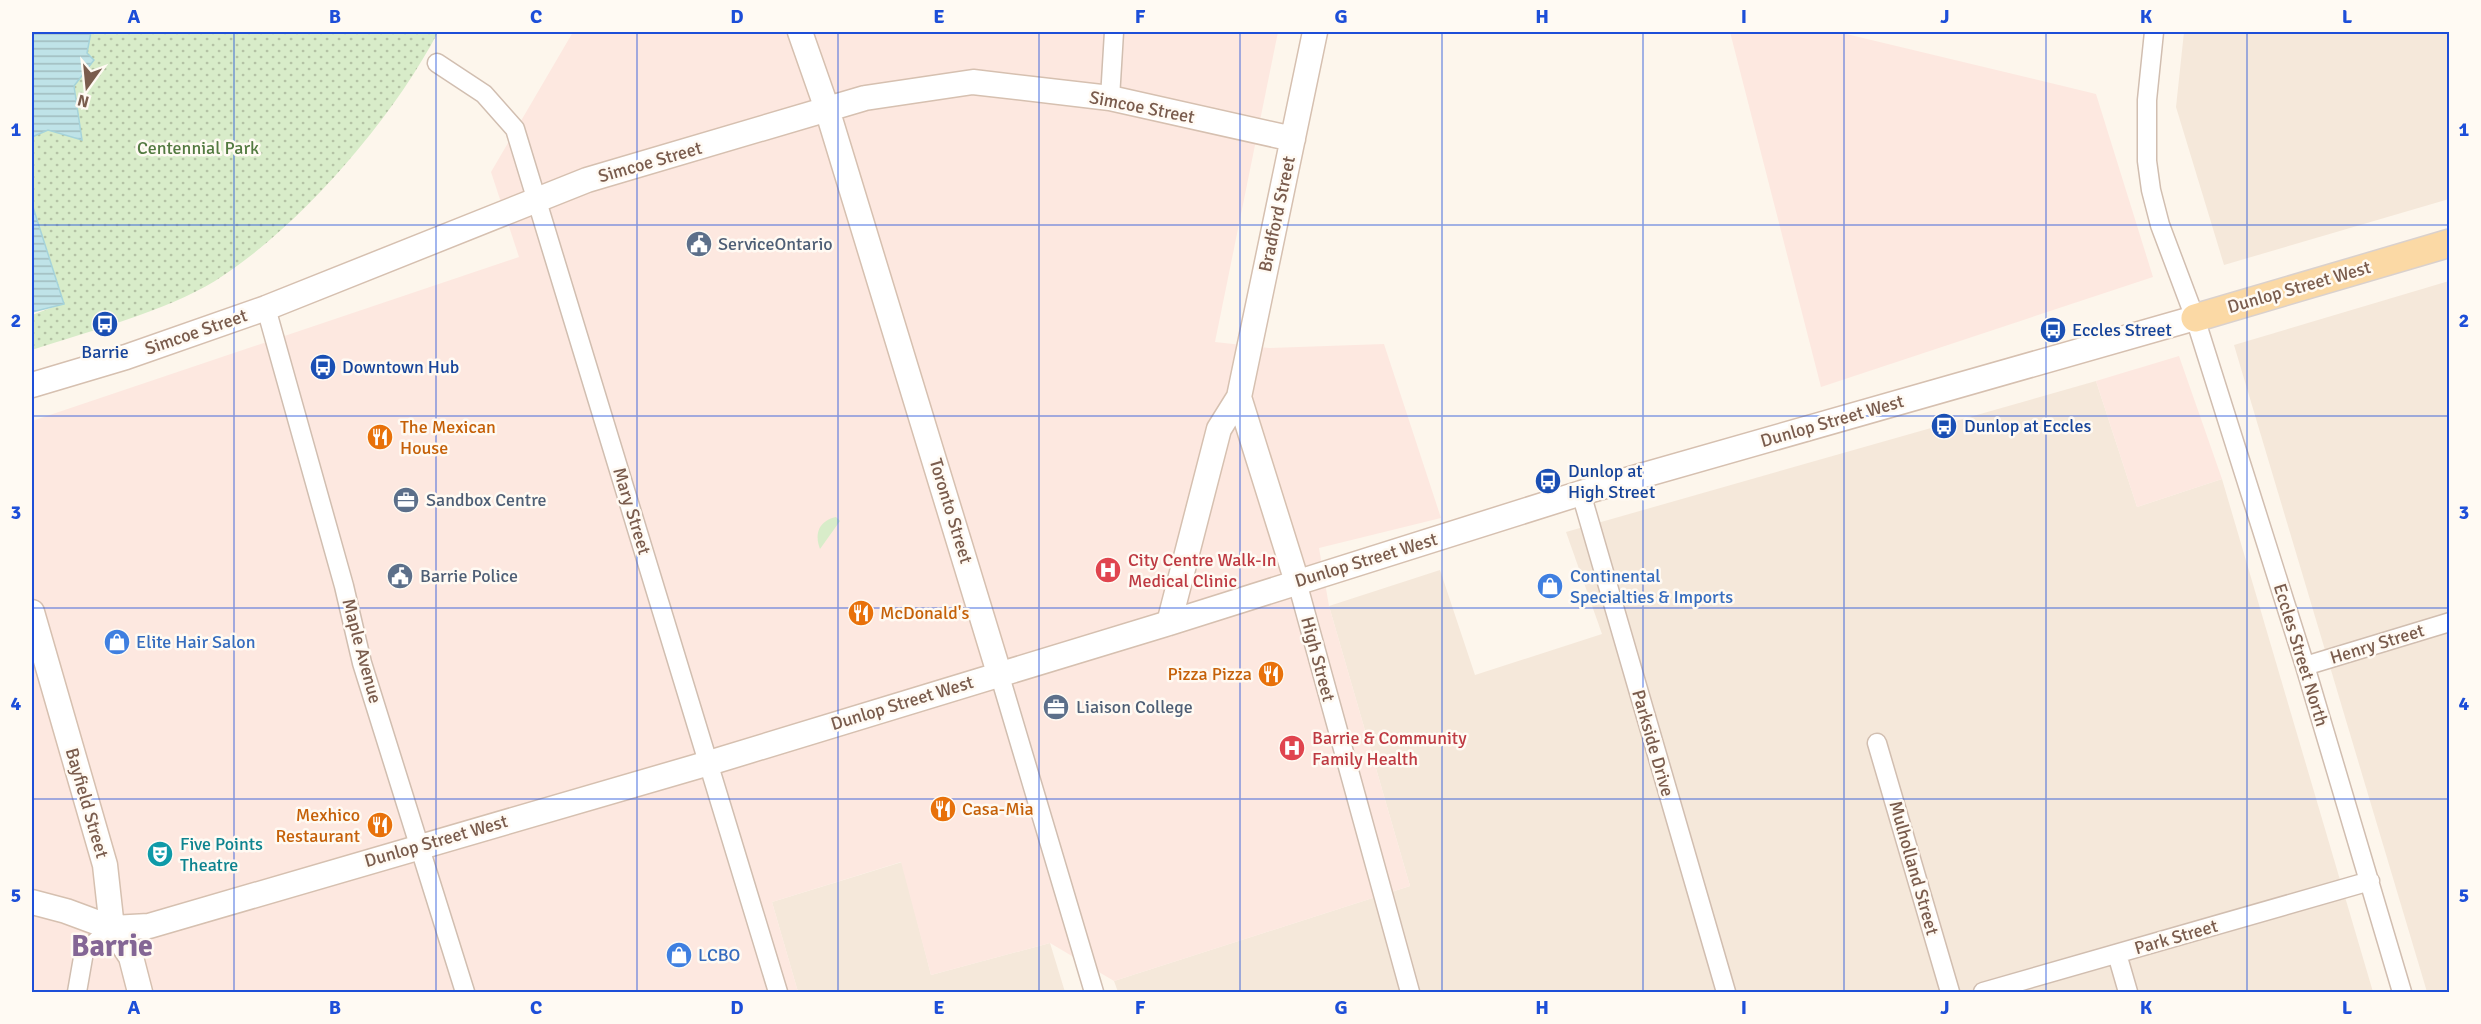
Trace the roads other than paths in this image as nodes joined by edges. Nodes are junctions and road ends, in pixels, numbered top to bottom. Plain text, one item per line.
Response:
1 (800, 32) edge
2 (1114, 32) edge
3 (1315, 32) edge
4 (2154, 32) edge
5 (437, 63) dead end
6 (1110, 98) junction
7 (827, 109) junction
8 (1293, 140) junction
9 (536, 199) junction
10 (2450, 243) edge
11 (266, 308) junction
12 (2195, 318) junction
13 (32, 385) edge
14 (1239, 397) junction
15 (1581, 493) junction
16 (1297, 582) junction
17 (32, 612) edge
18 (2450, 622) edge
19 (1169, 623) junction
20 (2305, 666) junction
21 (999, 673) junction
22 (1877, 743) dead end
23 (709, 763) junction
24 (417, 846) junction
25 (2370, 882) junction
26 (32, 902) edge
27 (112, 928) junction
28 (2117, 954) junction
29 (77, 993) edge
30 (140, 993) edge
31 (465, 993) edge
32 (778, 993) edge
33 (1094, 993) edge
34 (1410, 993) edge
35 (1726, 993) edge
36 (1950, 993) edge
37 (1983, 993) edge
38 (2128, 993) edge
39 (2402, 993) edge

1 - 7 main road, Toronto Street
2 - 6 street
3 - 8 main road, Bradford Street
4 - 12 street, Eccles Street North
5 - 9 street, Mary Street
6 - 7 main road, Simcoe Street
6 - 8 main road, Simcoe Street
7 - 9 main road, Simcoe Street
7 - 21 main road, Toronto Street
8 - 14 main road, Bradford Street
9 - 11 main road, Simcoe Street
9 - 23 street, Mary Street
10 - 12 main road, Dunlop Street West
11 - 13 main road, Simcoe Street
11 - 24 street, Maple Avenue
12 - 15 main road, Dunlop Street West
12 - 20 street, Eccles Street North
14 - 16 main road, High Street
14 - 19 main road
15 - 16 main road, Dunlop Street West
15 - 35 street, Parkside Drive
16 - 19 main road, Dunlop Street West
16 - 34 street, High Street
17 - 27 main road, Bayfield Street
18 - 20 street, Henry Street
19 - 21 main road, Dunlop Street West
20 - 25 street, Eccles Street North
21 - 23 main road, Dunlop Street West
21 - 33 street, Toronto Street
22 - 36 street, Mulholland Street
23 - 24 main road, Dunlop Street West
23 - 32 street, Mary Street
24 - 27 main road, Dunlop Street West
24 - 31 street, Maple Avenue
25 - 28 street, Park Street
25 - 39 street, Eccles Street North
26 - 27 main road
27 - 29 street
27 - 30 main road, Bayfield Street
28 - 37 street, Park Street
28 - 38 street

